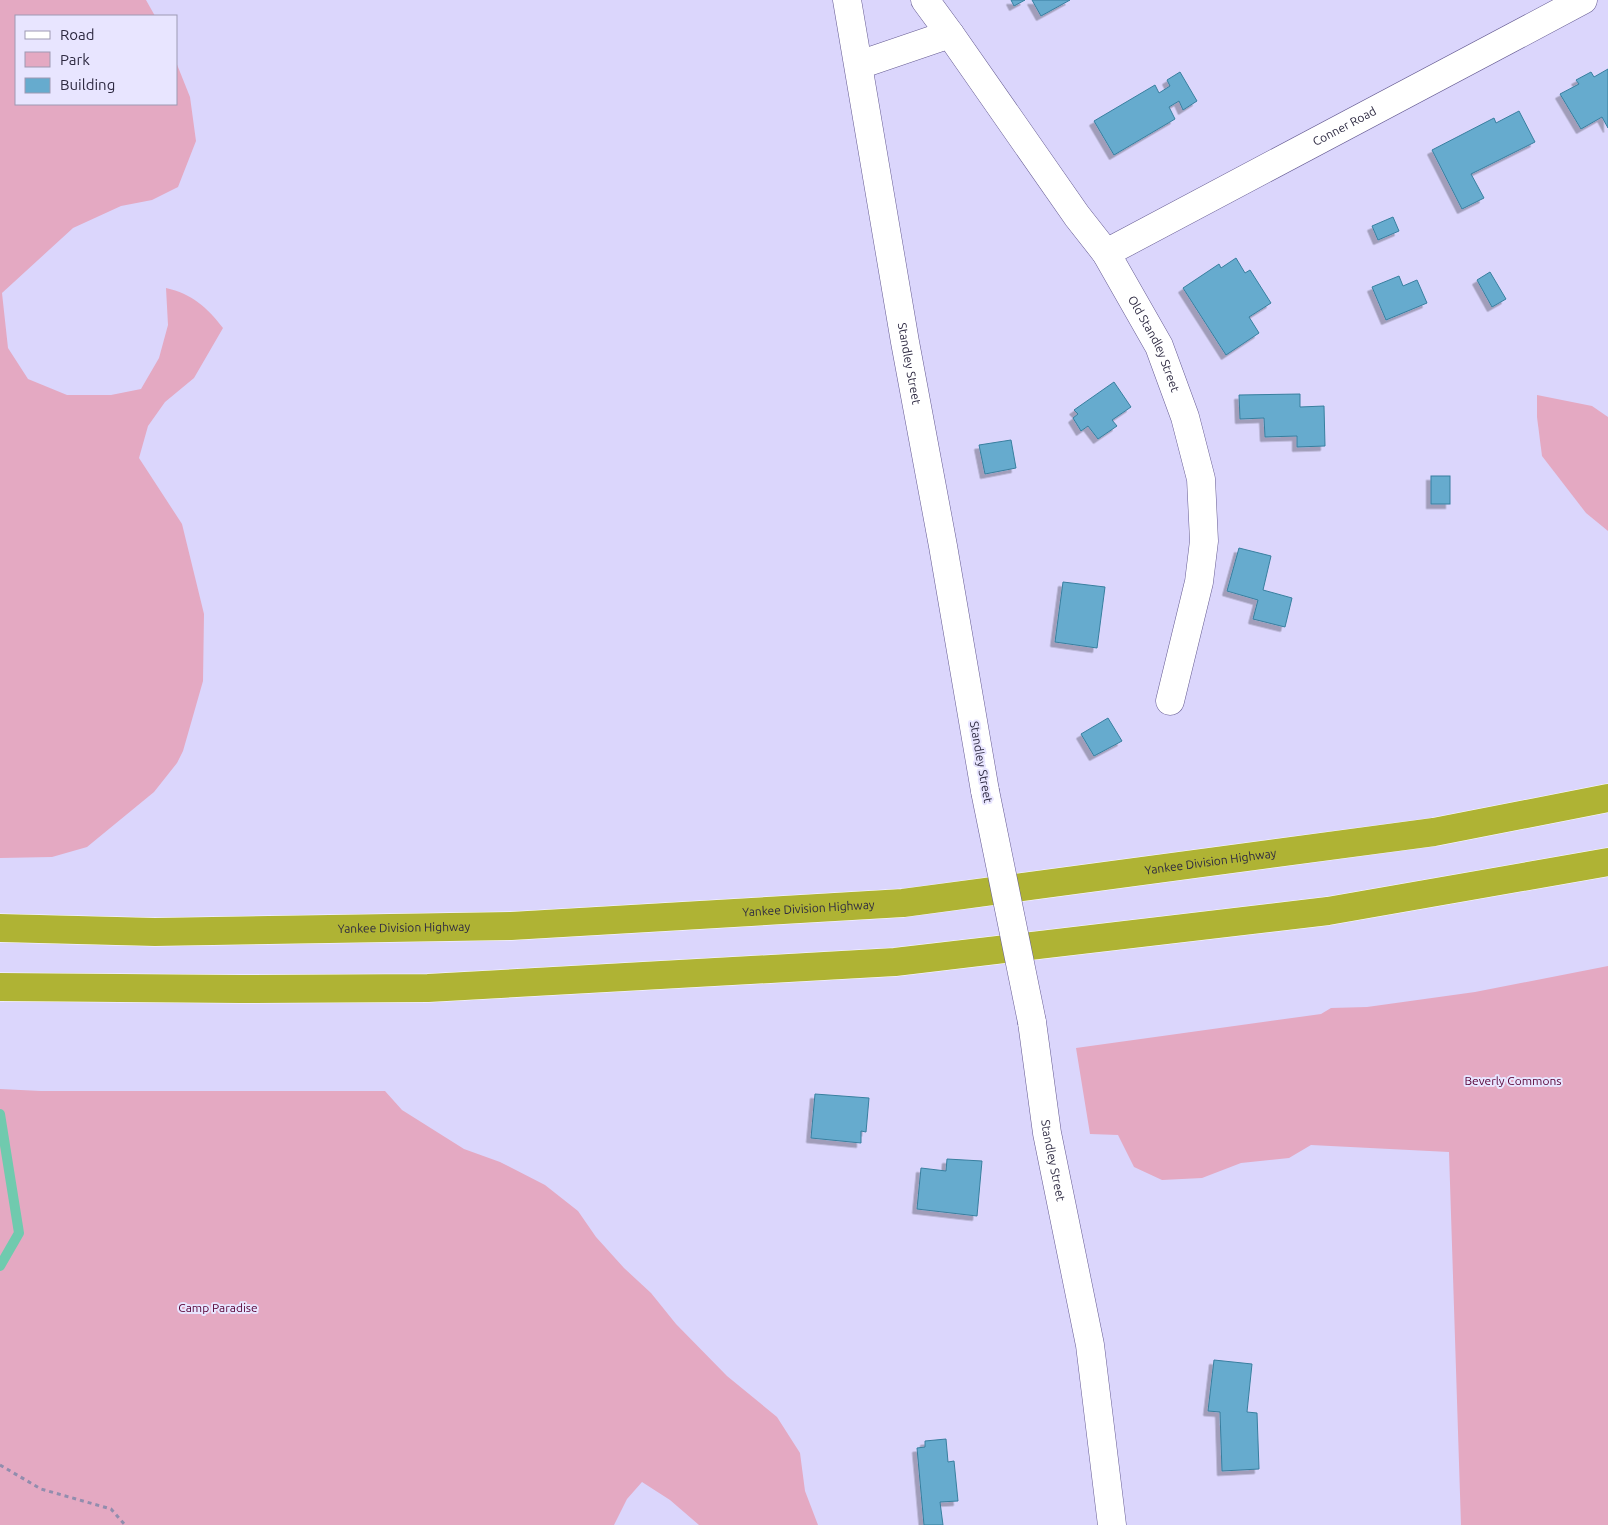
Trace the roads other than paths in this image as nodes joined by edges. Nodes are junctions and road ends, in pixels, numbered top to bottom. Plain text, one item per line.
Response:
1 (847, 0) edge
2 (925, 0) edge
3 (1583, 0) edge
4 (950, 34) junction
5 (859, 65) junction
6 (1106, 254) junction
7 (1170, 701) dead end
8 (1608, 798) edge
9 (1608, 862) edge
10 (0, 928) edge
11 (0, 987) edge
12 (1112, 1525) edge

1 - 5 street, Standley Street
2 - 4 street, Old Standley Street
3 - 6 street, Conner Road
4 - 5 street
4 - 6 street, Old Standley Street
5 - 12 street, Standley Street, bridge
6 - 7 street, Old Standley Street
8 - 10 highway, Yankee Division Highway
9 - 11 highway

